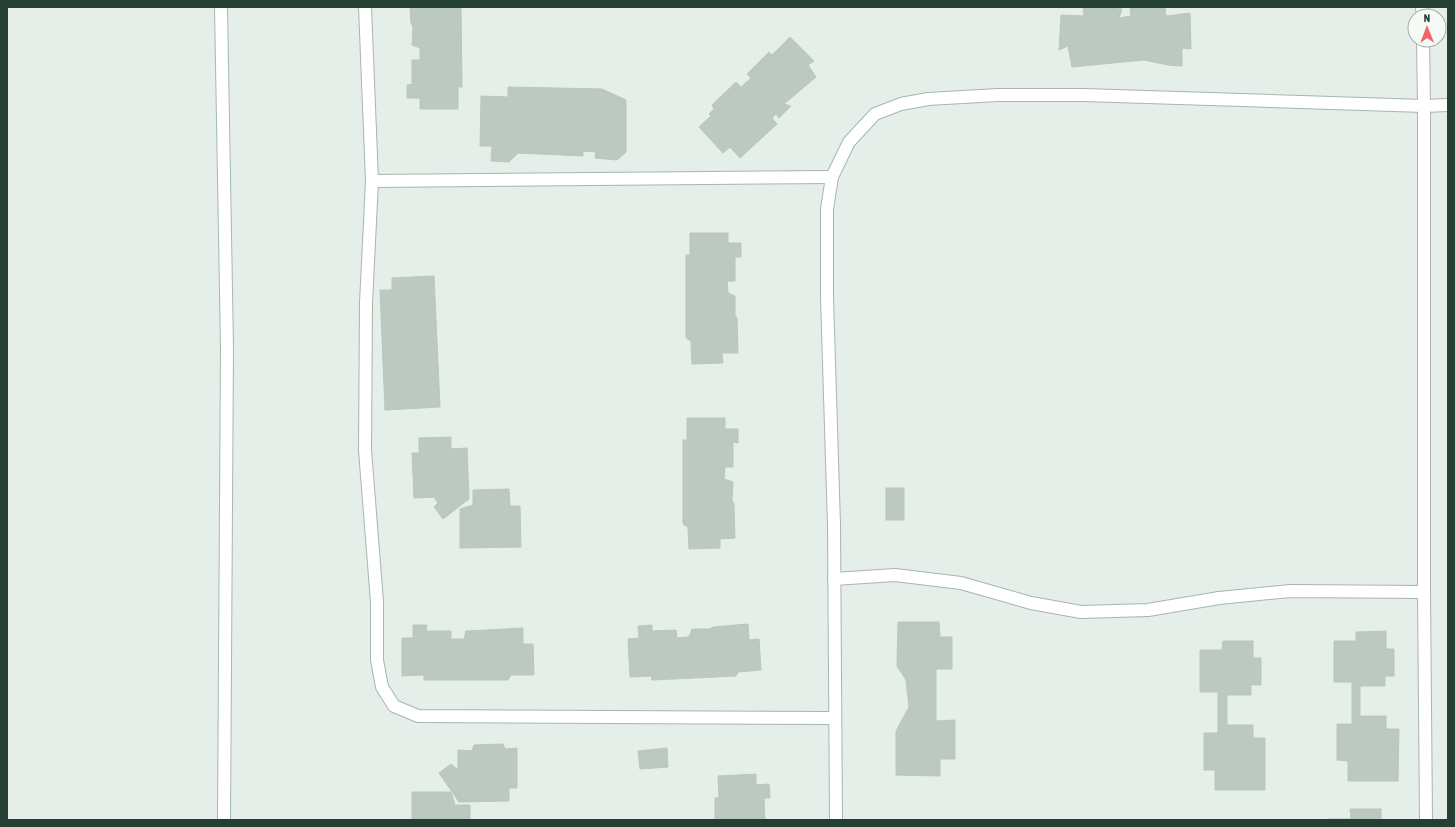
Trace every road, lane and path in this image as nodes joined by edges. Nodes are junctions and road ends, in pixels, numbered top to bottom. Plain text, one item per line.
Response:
1 (221, 7) edge
2 (365, 7) edge
3 (1423, 48) edge
4 (1448, 105) edge
5 (1424, 106) junction
6 (832, 177) junction
7 (372, 181) junction
8 (834, 579) junction
9 (1424, 592) junction
10 (835, 718) junction
11 (224, 820) edge
12 (836, 820) edge
13 (1426, 820) edge

1 - 11 street
2 - 7 street
3 - 5 street
4 - 5 street
5 - 6 street
5 - 9 street
6 - 7 street
6 - 8 street
7 - 10 street
8 - 9 street
8 - 10 street
9 - 13 street
10 - 12 street

